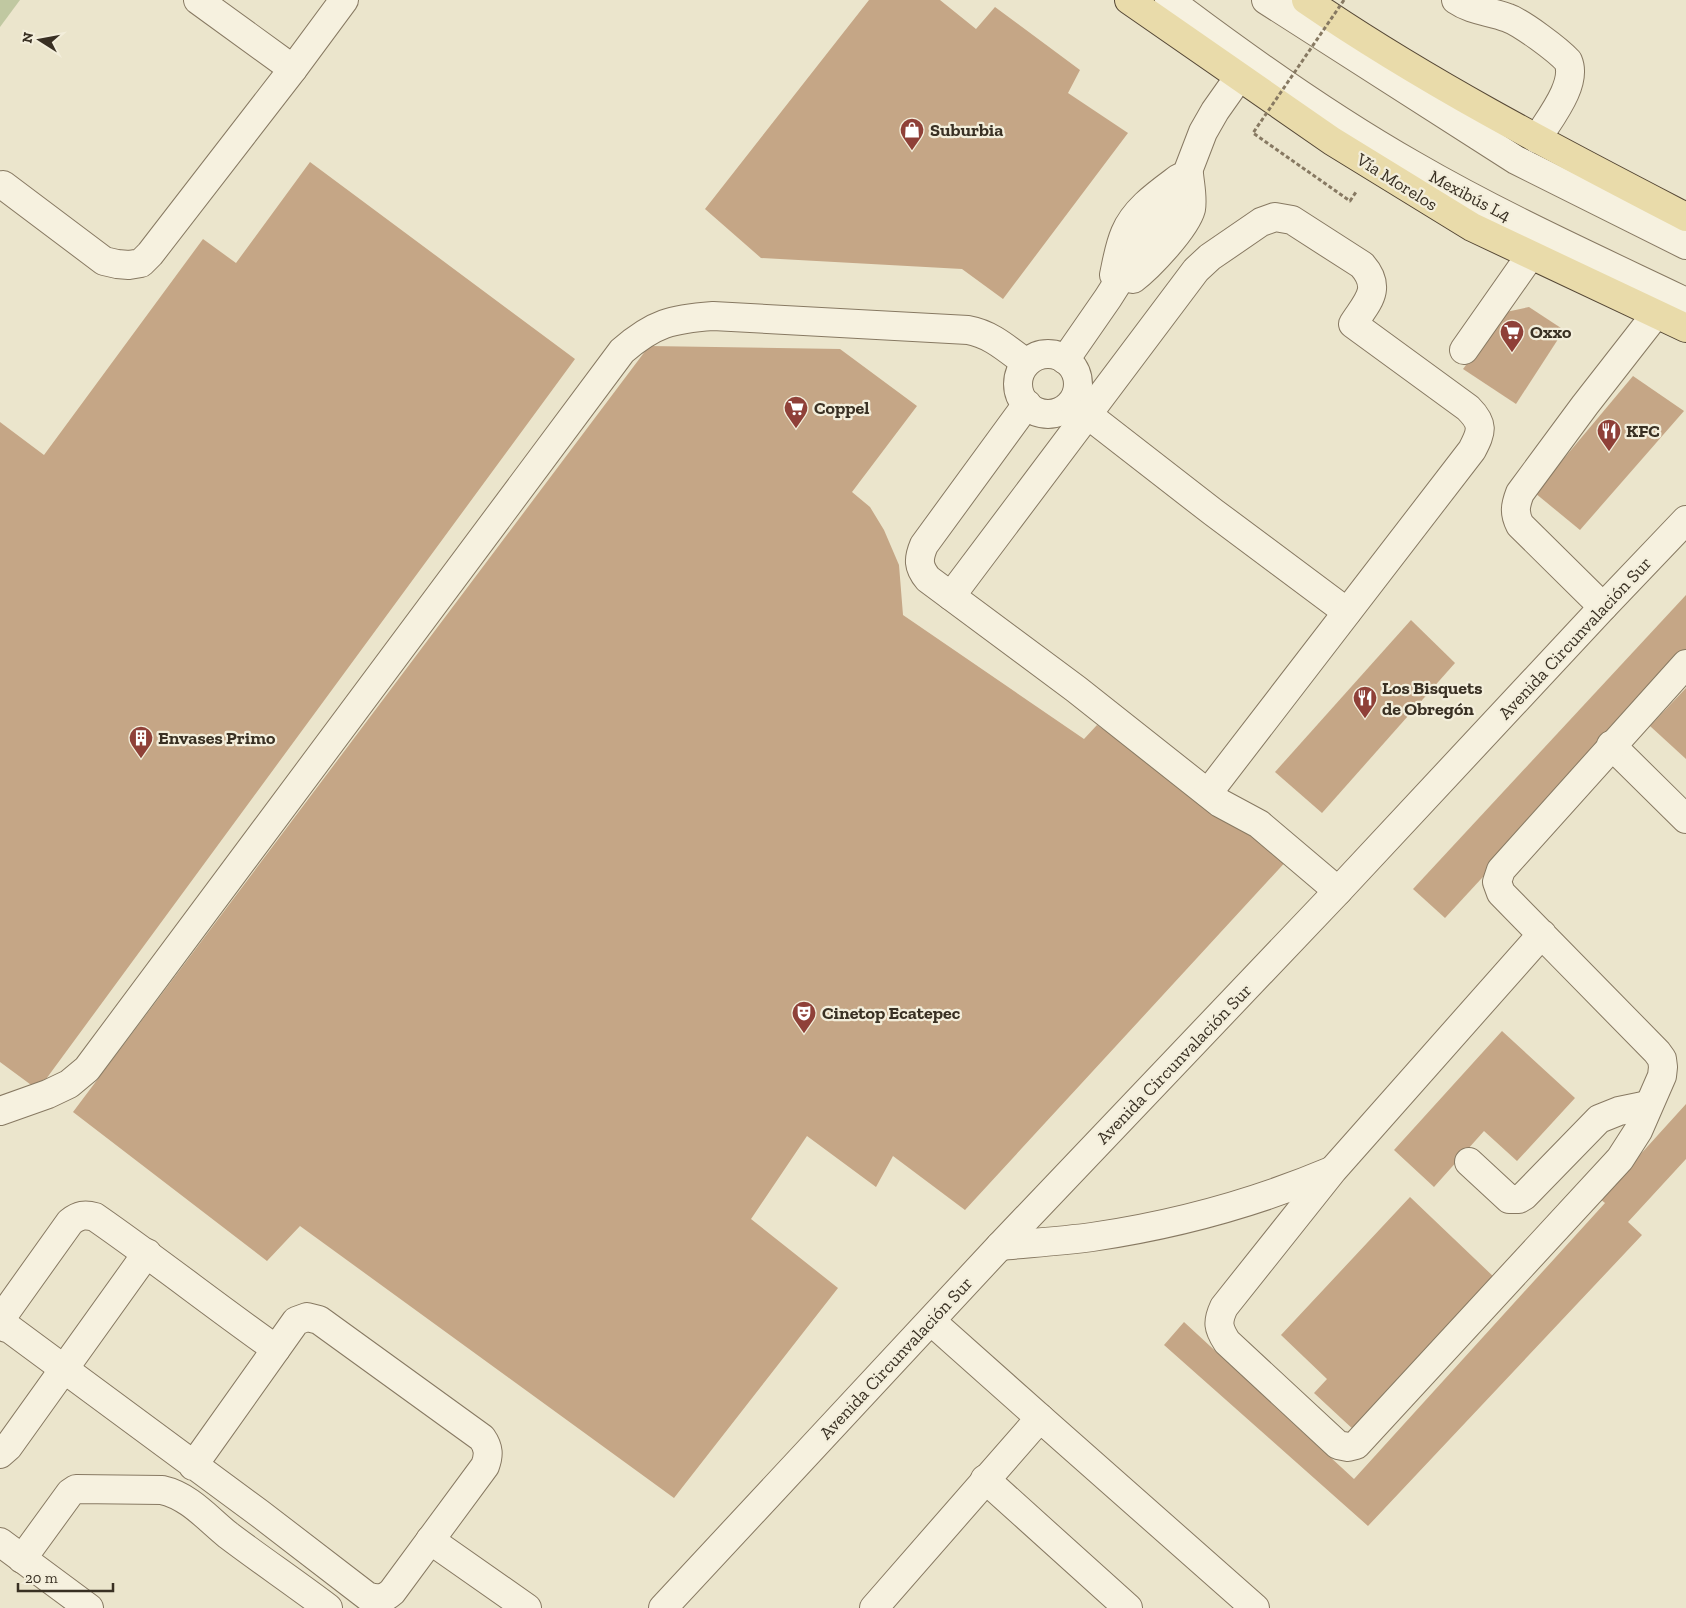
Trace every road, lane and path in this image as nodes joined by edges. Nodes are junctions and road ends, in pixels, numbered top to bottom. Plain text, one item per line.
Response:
1 (198, 0) edge
2 (344, 0) edge
3 (1129, 0) edge
4 (1169, 0) edge
5 (1266, 0) edge
6 (1306, 0) edge
7 (1344, 0) edge
8 (1456, 0) edge
9 (1486, 6) edge
10 (293, 69) junction
11 (1239, 77) junction
12 (1537, 139) junction
13 (3, 185) dead end
14 (1356, 192) dead end
15 (1686, 218) edge
16 (1686, 245) edge
17 (1530, 256) junction
18 (1686, 302) edge
19 (1656, 314) junction
20 (1686, 328) edge
21 (1464, 350) dead end
22 (1065, 360) junction
23 (1026, 363) junction
24 (1026, 404) junction
25 (1080, 408) junction
26 (1686, 520) edge
27 (951, 596) junction
28 (1603, 607) junction
29 (1347, 612) junction
30 (1686, 664) edge
31 (1611, 745) junction
32 (1208, 793) junction
33 (1686, 820) edge
34 (1338, 892) junction
35 (1542, 934) junction
36 (1648, 1105) junction
37 (0, 1111) edge
38 (1468, 1162) dead end
39 (1334, 1170) junction
40 (1000, 1246) junction
41 (147, 1253) junction
42 (0, 1320) edge
43 (931, 1321) junction
44 (0, 1326) edge
45 (276, 1349) junction
46 (65, 1369) junction
47 (1040, 1418) junction
48 (0, 1454) edge
49 (194, 1466) junction
50 (986, 1479) junction
51 (430, 1540) junction
52 (0, 1542) edge
53 (22, 1559) junction
54 (89, 1608) edge
55 (328, 1608) edge
56 (527, 1608) edge
57 (663, 1608) edge
58 (874, 1608) edge
59 (1128, 1608) edge
60 (1255, 1608) edge

1 - 10 street
2 - 10 street
3 - 11 main road, Vía Morelos
4 - 18 street, Mexibús L4
5 - 16 street
6 - 12 main road
7 - 14 path, bridge
8 - 9 street
9 - 12 street
10 - 13 street
11 - 17 main road, Vía Morelos
11 - 22 street
12 - 15 main road
17 - 19 main road, Vía Morelos
17 - 21 street
19 - 20 main road, Vía Morelos
19 - 28 street
22 - 23 street
22 - 25 street
23 - 24 street
23 - 37 street
24 - 25 street
24 - 27 street
25 - 27 street
25 - 29 street
25 - 29 street
26 - 28 street, Avenida Circunvalación Sur
27 - 32 street
28 - 34 street, Avenida Circunvalación Sur
29 - 32 street
30 - 31 street
31 - 33 street
31 - 35 street
32 - 34 street
34 - 40 street, Avenida Circunvalación Sur
35 - 36 street
35 - 39 street
36 - 38 street
36 - 39 street
39 - 40 street
40 - 43 street, Avenida Circunvalación Sur
41 - 42 street
41 - 45 street
41 - 46 street
43 - 47 street
43 - 57 street, Avenida Circunvalación Sur
44 - 46 street
45 - 49 street
45 - 51 street
46 - 48 street
46 - 49 street
47 - 50 street
47 - 60 street
49 - 51 street
50 - 58 street
50 - 59 street
51 - 56 street
52 - 53 street
53 - 54 street
53 - 55 street

